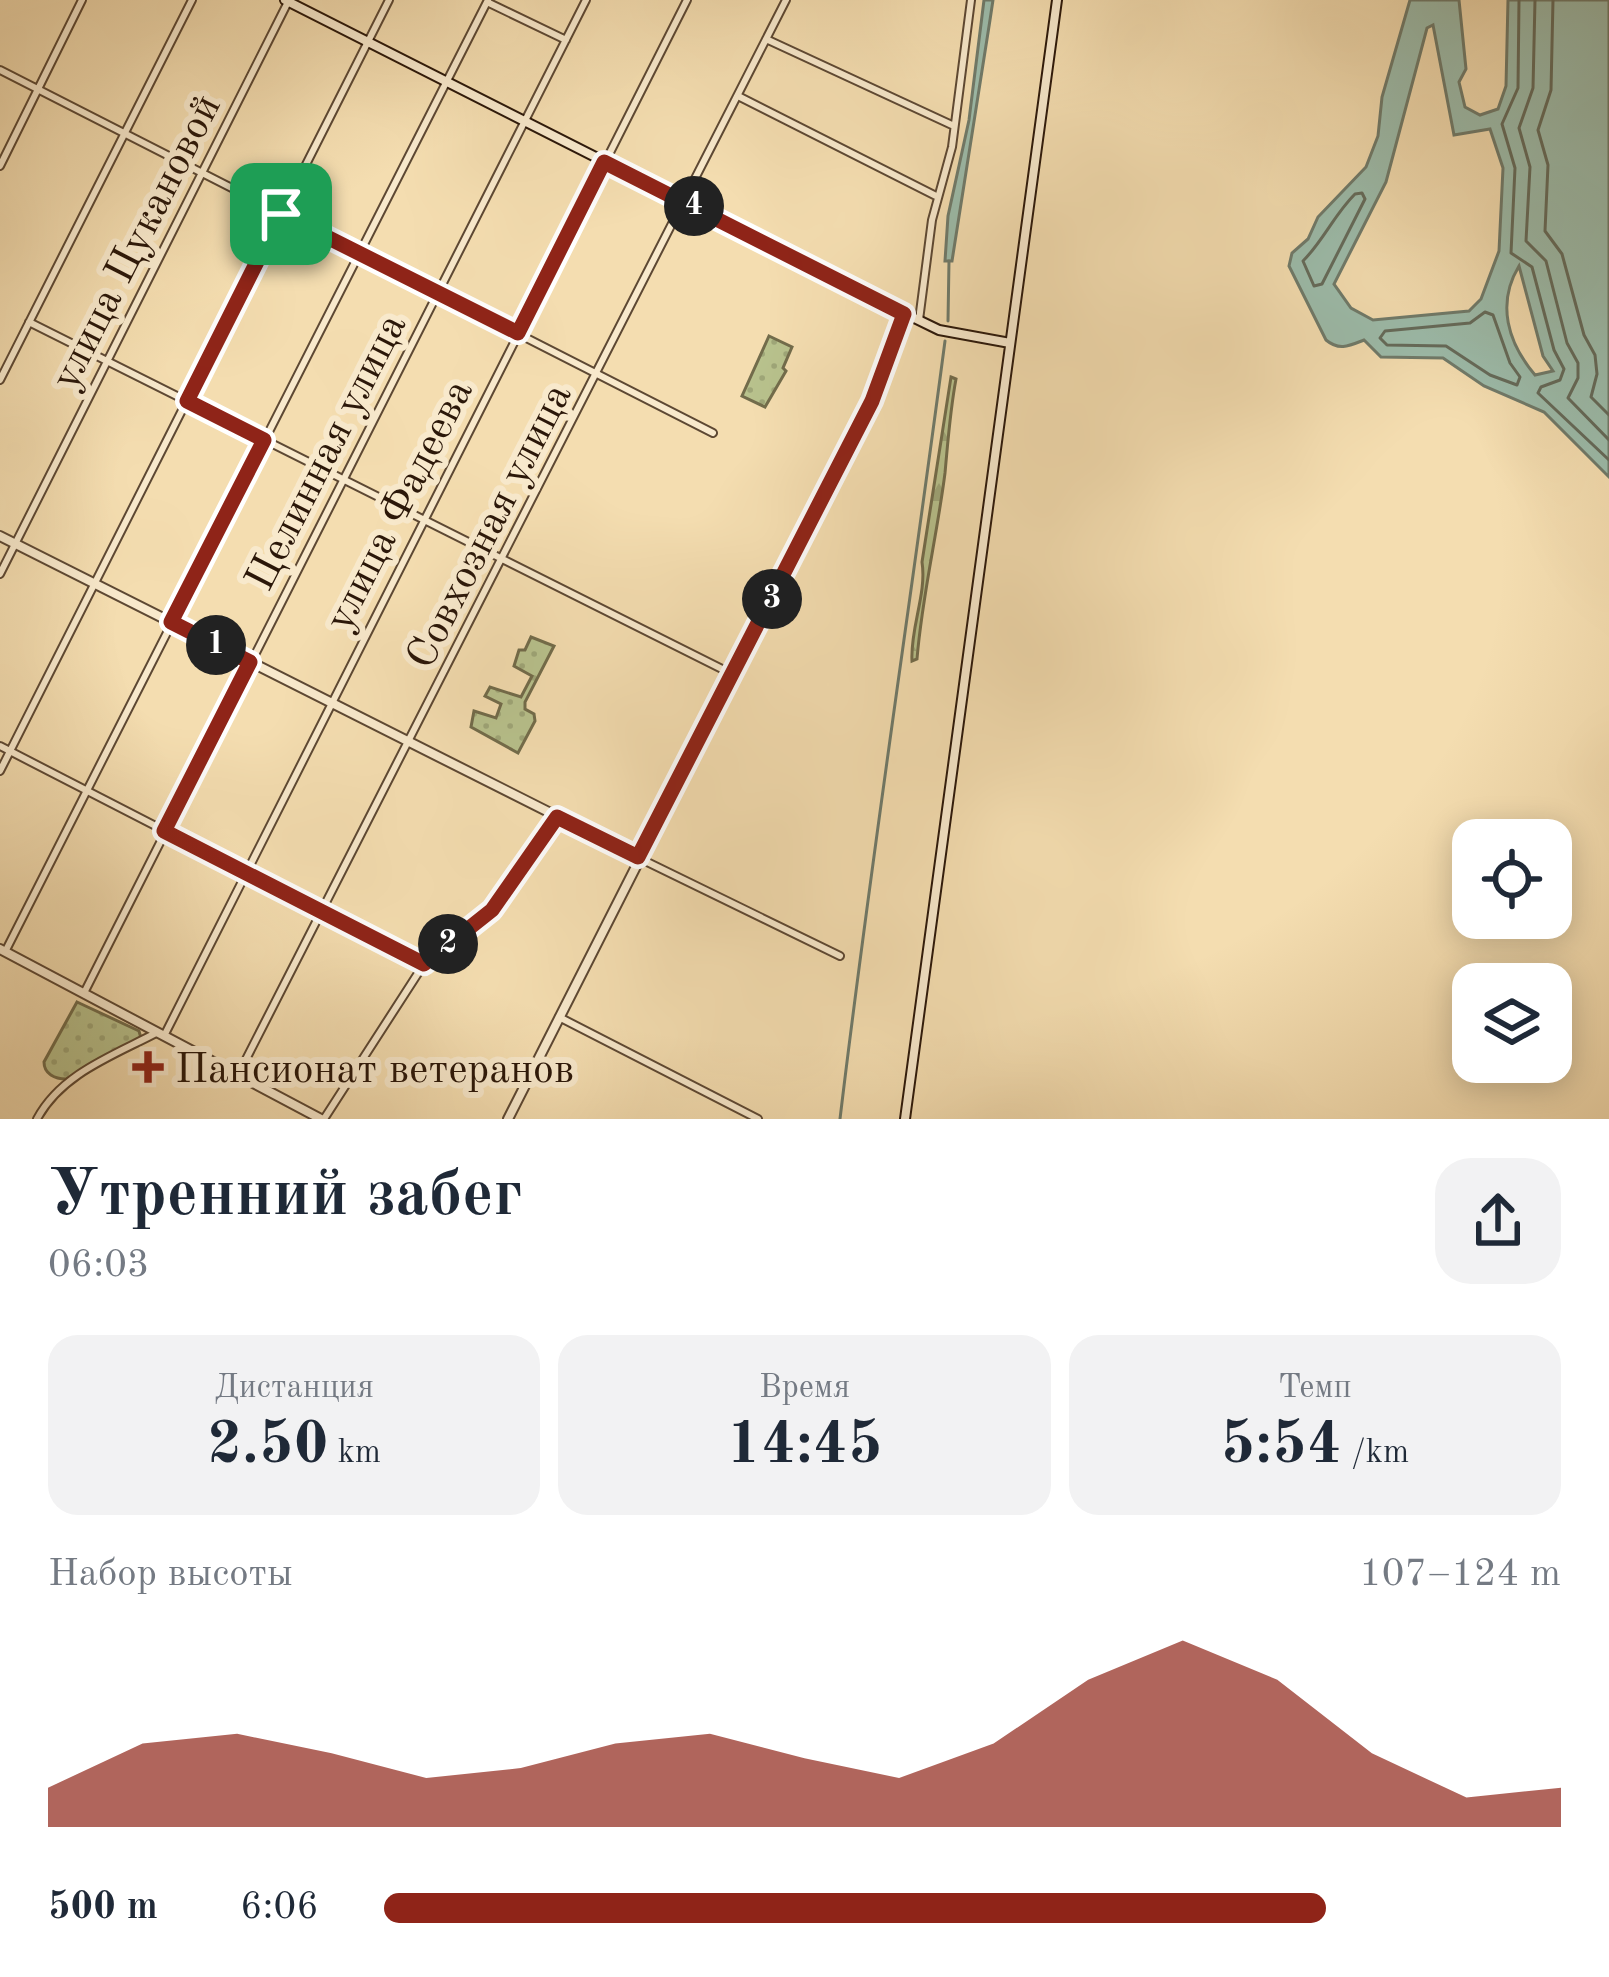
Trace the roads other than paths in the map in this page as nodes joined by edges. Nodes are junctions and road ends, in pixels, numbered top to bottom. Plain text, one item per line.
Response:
1 (82, 0) edge
2 (192, 0) edge
3 (389, 0) edge
4 (486, 0) edge
5 (586, 0) edge
6 (687, 0) edge
7 (786, 0) edge
8 (971, 0) edge
9 (1057, 0) edge
10 (288, 1) edge
11 (766, 39) junction
12 (566, 40) junction
13 (367, 43) junction
14 (0, 70) edge
15 (446, 82) junction
16 (38, 89) junction
17 (738, 96) junction
18 (524, 122) junction
19 (954, 126) junction
20 (123, 132) junction
21 (604, 162) junction
22 (0, 166) edge
23 (203, 174) junction
24 (938, 197) junction
25 (685, 201) junction
26 (281, 214) junction
27 (360, 253) junction
28 (439, 293) junction
29 (904, 314) junction
30 (919, 320) junction
31 (29, 322) junction
32 (518, 333) junction
33 (1010, 343) junction
34 (106, 360) junction
35 (598, 372) junction
36 (0, 380) edge
37 (187, 401) junction
38 (712, 433) dead end
39 (264, 440) junction
40 (343, 479) junction
41 (423, 519) junction
42 (0, 536) edge
43 (15, 544) junction
44 (503, 560) junction
45 (0, 574) edge
46 (94, 584) junction
47 (171, 622) junction
48 (250, 662) junction
49 (731, 674) junction
50 (331, 703) junction
51 (409, 742) junction
52 (0, 746) edge
53 (10, 751) junction
54 (0, 771) edge
55 (86, 790) junction
56 (557, 817) junction
57 (164, 831) junction
58 (638, 857) junction
59 (246, 873) junction
60 (323, 913) junction
61 (2, 950) edge
62 (840, 956) dead end
63 (424, 964) junction
64 (84, 993) junction
65 (559, 1017) junction
66 (160, 1035) junction
67 (238, 1076) junction
68 (37, 1119) edge
69 (323, 1119) edge
70 (508, 1119) edge
71 (758, 1119) edge
72 (905, 1119) edge

1 - 16 street
2 - 20 street
3 - 13 street
4 - 12 street
4 - 15 street
5 - 12 street, Целинная улица
6 - 21 street, улица Фадеева
7 - 11 street, Совхозная улица
8 - 19 street
9 - 33 street
10 - 13 street
10 - 23 street, улица Цукановой
11 - 17 street, Совхозная улица
11 - 19 street
12 - 18 street, Целинная улица
13 - 15 street
13 - 26 street
14 - 16 street
15 - 18 street
15 - 27 street
16 - 20 street
16 - 22 street
17 - 24 street
17 - 25 street, Совхозная улица
18 - 21 street
18 - 28 street, Целинная улица
19 - 24 street
20 - 23 street
20 - 31 street
21 - 25 street
21 - 32 street, улица Фадеева
23 - 26 street
23 - 34 street, улица Цукановой
24 - 30 street
25 - 29 street
25 - 35 street, Совхозная улица
26 - 27 street
26 - 37 street
27 - 28 street
27 - 39 street
28 - 32 street
28 - 40 street, Целинная улица
29 - 30 street
29 - 49 street
30 - 33 street
31 - 34 street
31 - 36 street
32 - 35 street
32 - 41 street, улица Фадеева
33 - 72 street
34 - 37 street
34 - 43 street, улица Цукановой
35 - 38 street
35 - 44 street, Совхозная улица
37 - 39 street
37 - 46 street
39 - 40 street
39 - 47 street
40 - 41 street
40 - 48 street, Целинная улица
41 - 44 street
41 - 50 street, улица Фадеева
42 - 43 street
43 - 45 street, улица Цукановой
43 - 46 street
44 - 49 street
44 - 51 street, Совхозная улица
46 - 47 street
46 - 53 street
47 - 48 street
47 - 55 street
48 - 50 street
48 - 57 street, Целинная улица
49 - 58 street
50 - 51 street
50 - 59 street, улица Фадеева
51 - 56 street
51 - 60 street, Совхозная улица
52 - 53 street
53 - 54 street
53 - 55 street
55 - 57 street
55 - 61 street
56 - 58 street
56 - 63 street
57 - 59 street
57 - 64 street, Целинная улица
58 - 62 street
58 - 65 street
59 - 60 street
59 - 66 street, улица Фадеева
60 - 63 street
60 - 67 street, Совхозная улица
61 - 64 street
63 - 69 street
64 - 66 street
65 - 70 street
65 - 71 street
66 - 67 street
66 - 68 street
67 - 69 street

